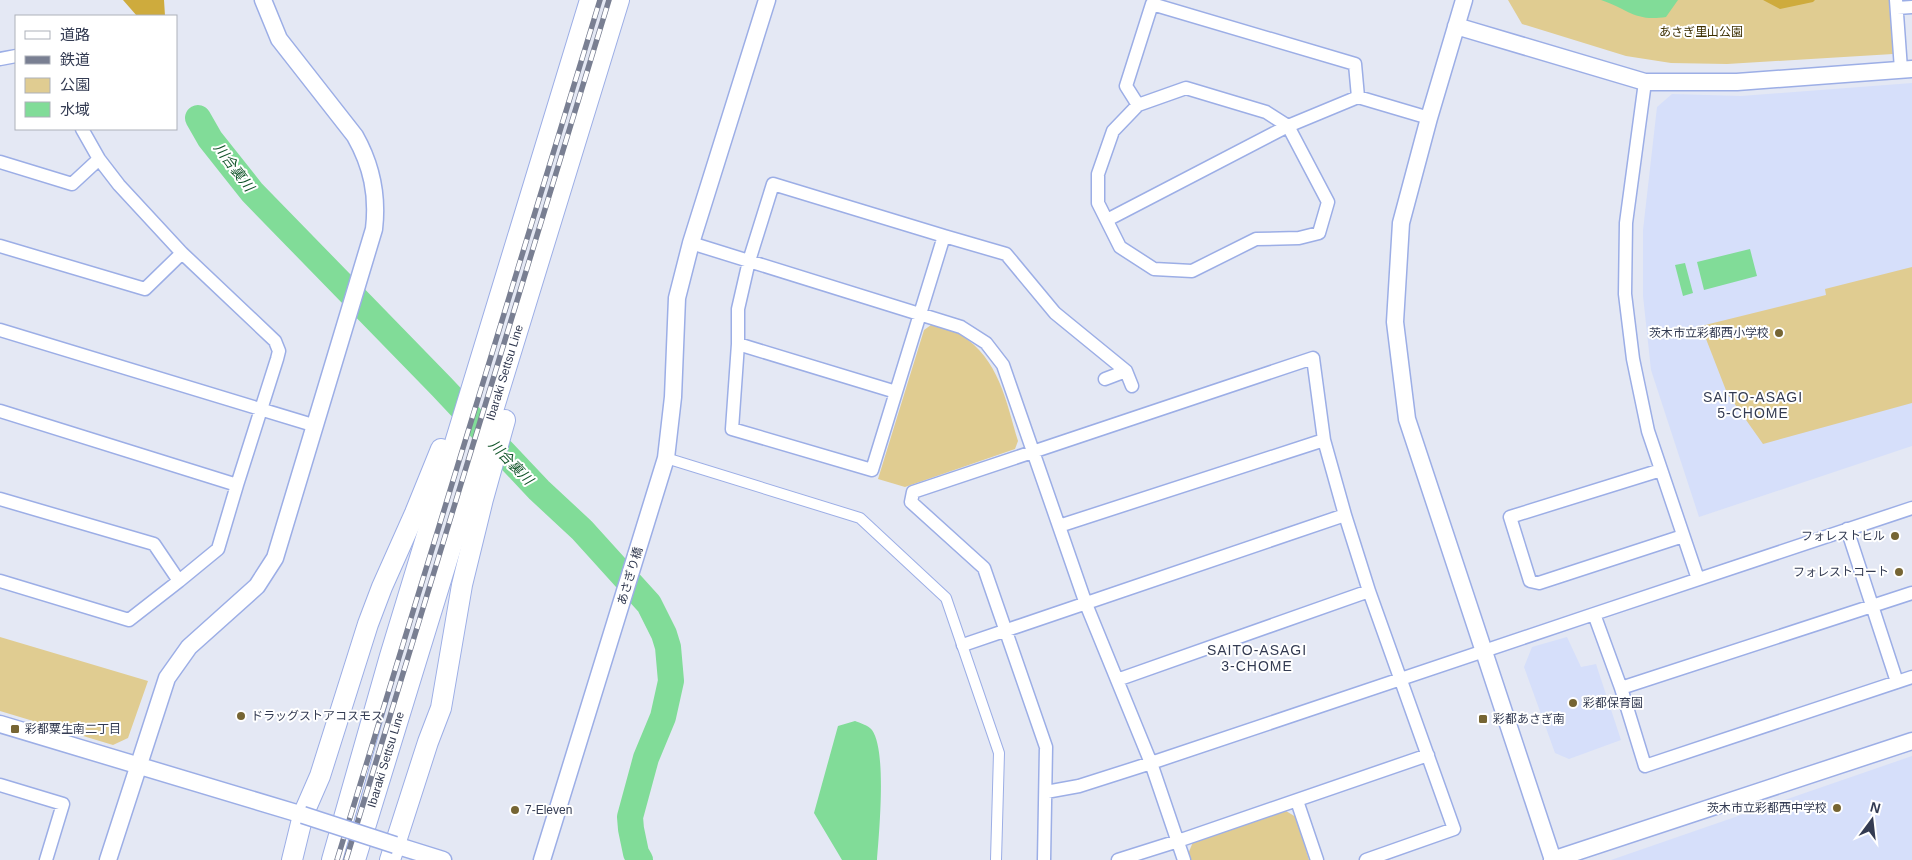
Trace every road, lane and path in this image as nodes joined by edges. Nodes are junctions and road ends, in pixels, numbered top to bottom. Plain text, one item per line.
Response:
1 (263, 0) edge
2 (590, 0) edge
3 (619, 0) edge
4 (767, 0) edge
5 (1464, 0) edge
6 (1897, 4) edge
7 (1912, 7) edge
8 (1456, 26) junction
9 (15, 56) edge
10 (0, 59) edge
11 (1906, 69) edge
12 (1645, 82) junction
13 (1358, 97) junction
14 (1138, 105) junction
15 (1429, 118) junction
16 (1288, 126) junction
17 (83, 130) edge
18 (99, 159) junction
19 (0, 162) edge
20 (1107, 220) junction
21 (944, 236) junction
22 (691, 243) junction
23 (0, 246) edge
24 (182, 253) junction
25 (749, 261) junction
26 (920, 313) junction
27 (0, 330) edge
28 (738, 344) junction
29 (1126, 371) junction
30 (1105, 379) dead end
31 (1132, 386) dead end
32 (896, 392) junction
33 (262, 408) junction
34 (0, 411) edge
35 (316, 426) junction
36 (1324, 440) junction
37 (1033, 451) junction
38 (666, 458) junction
39 (440, 468) junction
40 (1661, 470) junction
41 (238, 485) junction
42 (476, 497) junction
43 (0, 499) edge
44 (1912, 508) edge
45 (1346, 515) junction
46 (1059, 526) junction
47 (1847, 530) junction
48 (1683, 536) junction
49 (1698, 578) junction
50 (179, 581) junction
51 (0, 582) edge
52 (1369, 591) junction
53 (1912, 593) edge
54 (1086, 604) junction
55 (1873, 606) junction
56 (1594, 614) junction
57 (1007, 630) junction
58 (962, 645) junction
59 (1482, 651) junction
60 (1912, 677) edge
61 (1401, 679) junction
62 (1117, 680) junction
63 (1897, 682) junction
64 (1622, 688) junction
65 (0, 724) edge
66 (367, 735) junction
67 (1912, 741) edge
68 (392, 744) junction
69 (1428, 755) junction
70 (1151, 763) junction
71 (137, 766) junction
72 (0, 785) edge
73 (1046, 792) junction
74 (1297, 801) junction
75 (303, 815) junction
76 (1178, 842) junction
77 (393, 852) edge
78 (46, 860) edge
79 (108, 860) edge
80 (292, 860) edge
81 (320, 860) edge
82 (332, 860) edge
83 (356, 860) edge
84 (364, 860) edge
85 (443, 860) edge
86 (542, 860) edge
87 (996, 860) edge
88 (1044, 860) edge
89 (1118, 860) edge
90 (1184, 860) edge
91 (1317, 860) edge
92 (1366, 860) edge
93 (1552, 860) edge

1 - 35 street
2 - 39 main road
3 - 42 main road, Ibaraki Settsu Line
4 - 22 street, あさぎり橋
5 - 8 street
6 - 7 street
6 - 11 street
8 - 12 street
8 - 15 street
9 - 10 street
11 - 12 street
12 - 40 street
13 - 14 street
13 - 15 street
13 - 16 street
14 - 16 street
14 - 20 street
15 - 59 street
16 - 20 street
16 - 20 street
17 - 18 street
18 - 19 street
18 - 24 street
21 - 25 street
21 - 26 street
21 - 29 street
22 - 25 street
22 - 38 street, あさぎり橋
23 - 24 street
24 - 33 street
25 - 26 street
25 - 28 street
26 - 32 street
26 - 37 street
27 - 33 street
28 - 32 street
28 - 32 street
29 - 30 street
29 - 31 street
33 - 35 street
33 - 41 street
34 - 41 street
35 - 71 street
36 - 37 street
36 - 45 street
36 - 46 street
37 - 46 street
37 - 57 street
38 - 58 street
38 - 86 street, あさぎり橋
39 - 66 main road, Ibaraki Settsu Line
39 - 75 main road
40 - 48 street
40 - 48 street
41 - 50 street
42 - 68 main road, Ibaraki Settsu Line
42 - 77 main road
43 - 50 street
44 - 47 street
45 - 52 street
45 - 54 street
46 - 54 street
47 - 49 street
47 - 55 street
48 - 49 street
49 - 56 street
50 - 51 street
52 - 61 street
52 - 62 street
53 - 55 street
54 - 57 street
54 - 62 street
55 - 63 street
55 - 64 street
56 - 59 street
56 - 64 street
57 - 58 street
57 - 73 street
58 - 87 street
59 - 61 street
59 - 93 street
60 - 63 street
61 - 69 street
61 - 70 street
62 - 70 street
63 - 64 street
65 - 71 street
66 - 81 main road
66 - 82 main road, Ibaraki Settsu Line
67 - 93 street
68 - 83 main road, Ibaraki Settsu Line
68 - 84 main road
69 - 74 street
69 - 92 street
70 - 73 street
70 - 76 street
71 - 75 street
71 - 79 street
72 - 78 street
73 - 88 street
74 - 76 street
74 - 91 street
75 - 77 street, bridge
75 - 80 main road
76 - 89 street
76 - 90 street
77 - 85 street

